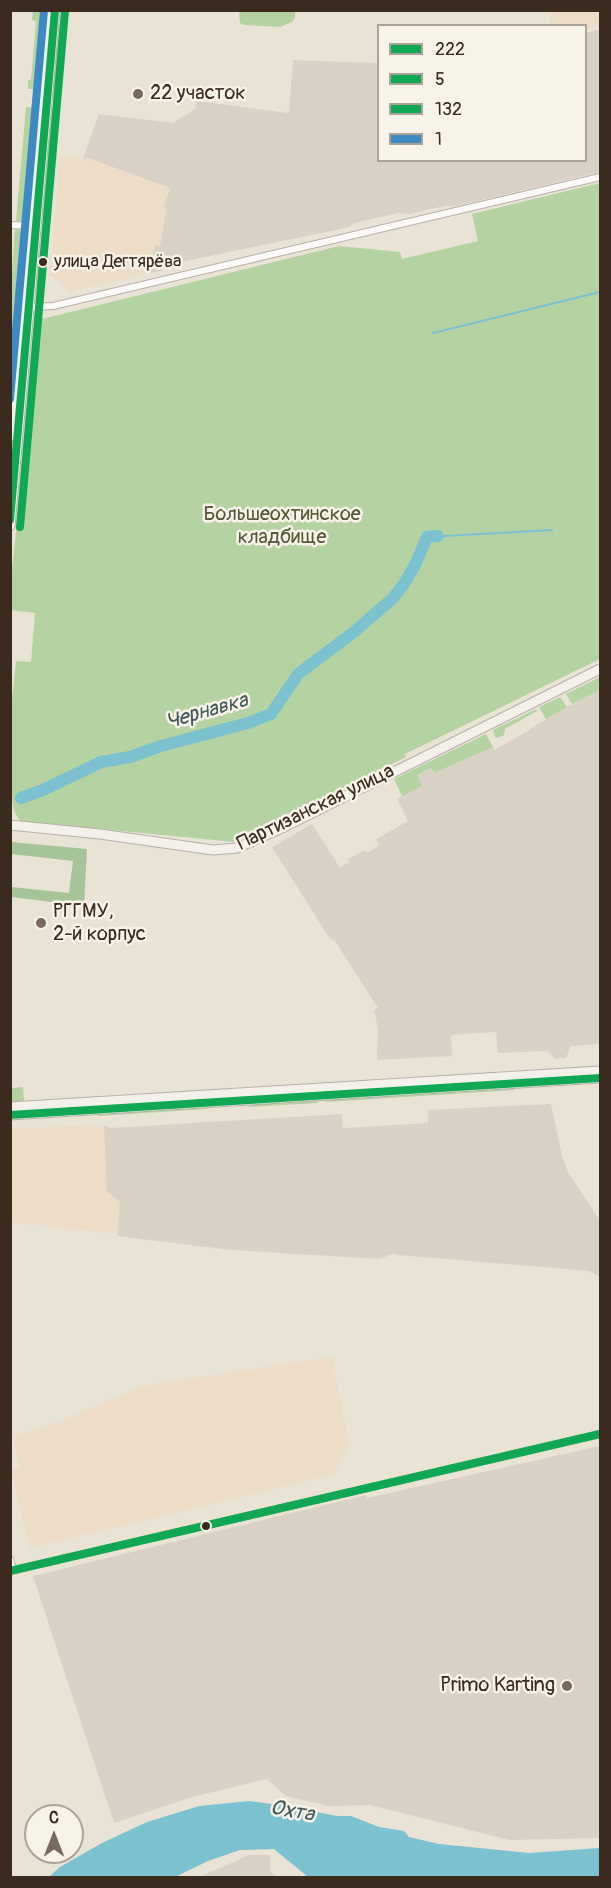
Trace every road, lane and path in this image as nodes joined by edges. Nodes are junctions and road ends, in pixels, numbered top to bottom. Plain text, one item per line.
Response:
1 (46, 10) edge
2 (55, 10) edge
3 (600, 177) edge
4 (10, 225) edge
5 (32, 226) junction
6 (26, 307) junction
7 (14, 423) edge
8 (10, 436) edge
9 (10, 526) edge
10 (600, 669) edge
11 (10, 825) edge
12 (600, 1071) edge
13 (600, 1078) edge
14 (10, 1107) edge
15 (10, 1114) edge
16 (600, 1434) edge
17 (10, 1559) edge
18 (12, 1570) edge

1 - 5 street
2 - 5 street
3 - 6 street
4 - 5 street
5 - 6 street
6 - 7 street
7 - 8 street
7 - 9 street
10 - 11 street, Партизанская улица
12 - 14 street
13 - 15 street
16 - 18 street
17 - 18 street

